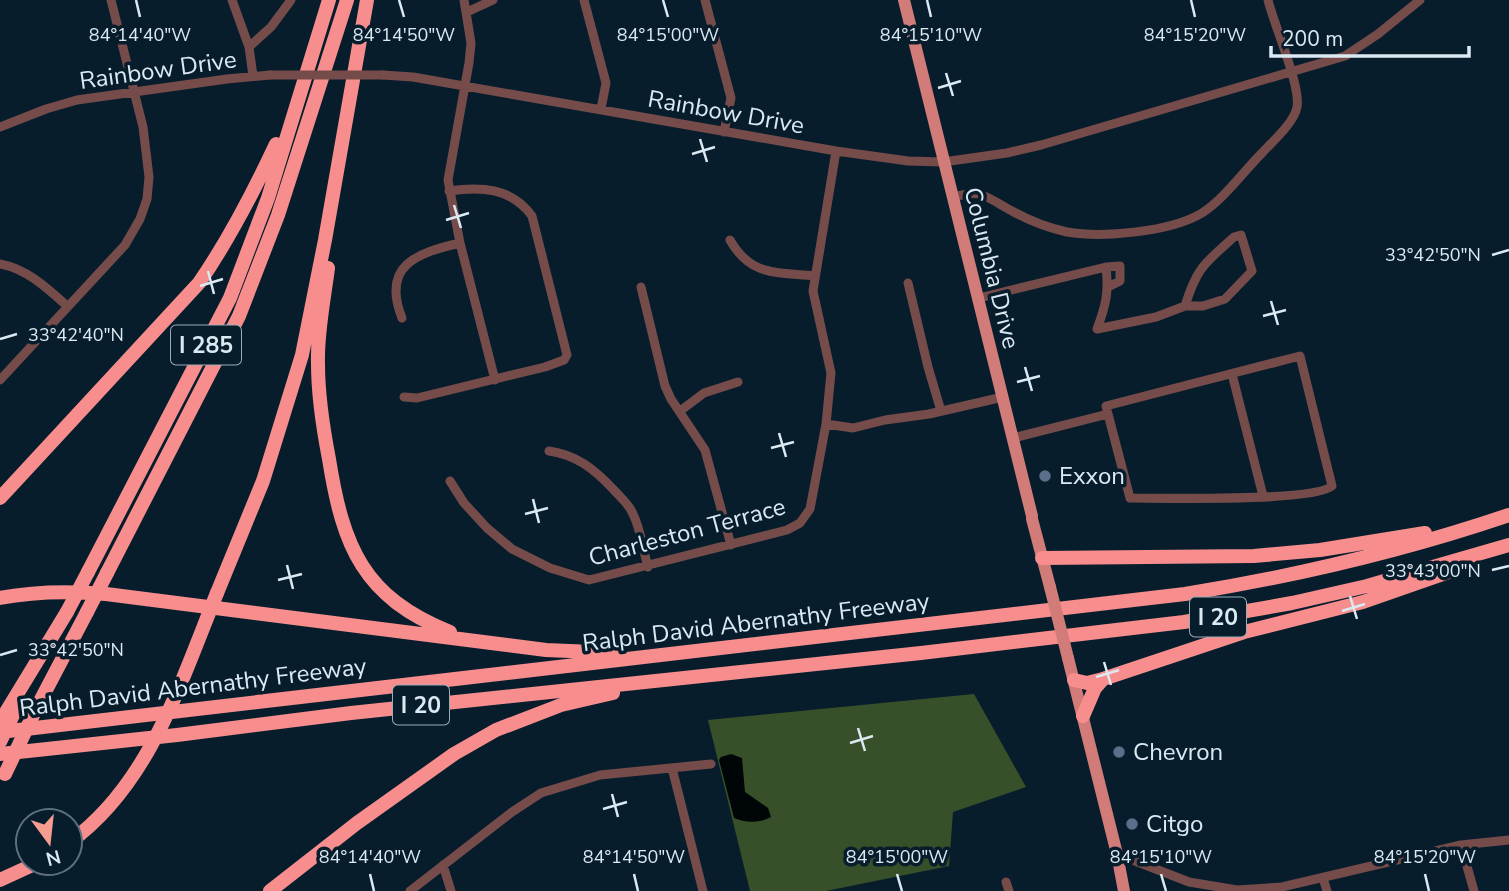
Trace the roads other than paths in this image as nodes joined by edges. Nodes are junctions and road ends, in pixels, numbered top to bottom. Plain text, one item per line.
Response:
1 (111, 0) edge
2 (232, 0) edge
3 (290, 0) edge
4 (329, 0) edge
5 (347, 0) edge
6 (367, 0) edge
7 (464, 0) edge
8 (493, 0) edge
9 (584, 0) edge
10 (705, 0) edge
11 (904, 0) edge
12 (1268, 0) edge
13 (1420, 0) edge
14 (467, 12) junction
15 (249, 47) junction
16 (1292, 73) junction
17 (253, 76) junction
18 (465, 88) junction
19 (135, 92) junction
20 (295, 105) junction
21 (350, 106) junction
22 (601, 109) junction
23 (0, 127) edge
24 (724, 132) junction
25 (836, 151) junction
26 (943, 162) junction
27 (449, 191) junction
28 (953, 197) junction
29 (730, 240) dead end
30 (460, 243) junction
31 (0, 264) edge
32 (1106, 267) junction
33 (815, 276) junction
34 (908, 283) dead end
35 (1108, 286) junction
36 (641, 287) dead end
37 (979, 299) junction
38 (67, 306) junction
39 (1185, 306) junction
40 (402, 318) dead end
41 (1233, 374) junction
42 (0, 380) edge
43 (495, 380) junction
44 (738, 382) dead end
45 (404, 397) dead end
46 (1003, 397) junction
47 (680, 411) junction
48 (941, 411) junction
49 (1108, 414) junction
50 (826, 424) junction
51 (1013, 438) junction
52 (549, 451) dead end
53 (450, 481) dead end
54 (1263, 496) junction
55 (0, 498) edge
56 (1509, 515) edge
57 (1485, 523) junction
58 (731, 545) junction
59 (1509, 547) edge
60 (1042, 558) junction
61 (648, 567) junction
62 (0, 598) edge
63 (795, 640) junction
64 (481, 642) junction
65 (667, 680) junction
66 (1074, 680) junction
67 (1103, 680) junction
68 (8, 714) edge
69 (1083, 716) junction
70 (0, 732) edge
71 (2, 751) edge
72 (710, 764) dead end
73 (673, 768) junction
74 (2, 780) edge
75 (84, 829) edge
76 (1509, 840) edge
77 (1461, 845) junction
78 (1117, 854) junction
79 (443, 865) junction
80 (1323, 878) junction
81 (270, 891) edge
82 (410, 891) edge
83 (451, 891) edge
84 (701, 891) edge
85 (1124, 891) edge
86 (1327, 891) edge
87 (1474, 891) edge

1 - 19 street
2 - 15 street
3 - 15 street
4 - 20 highway, I 285
5 - 74 highway, I 285, bridge
6 - 21 highway
7 - 14 street
8 - 14 street
9 - 22 street
10 - 24 street
11 - 26 main road, Columbia Drive
12 - 16 street
13 - 16 street, Rainbow Drive
14 - 18 street
15 - 17 street
16 - 26 street, Rainbow Drive
16 - 28 street
17 - 18 street, Rainbow Drive, bridge
17 - 19 street, Rainbow Drive
18 - 22 street, Rainbow Drive
18 - 27 street
19 - 23 street, Rainbow Drive
19 - 38 street
20 - 55 highway
20 - 68 highway, I 285, bridge
21 - 64 highway
21 - 75 highway, bridge
22 - 24 street, Rainbow Drive
24 - 25 street, Rainbow Drive
25 - 26 street, Rainbow Drive
25 - 33 street, Charleston Terrace
26 - 28 main road, Columbia Drive
27 - 30 street
27 - 43 street
28 - 37 main road, Columbia Drive
29 - 33 street
30 - 40 street
30 - 43 street
31 - 38 street
32 - 35 street
32 - 35 street
32 - 37 street
33 - 50 street, Charleston Terrace
34 - 48 street
35 - 39 street
36 - 47 street
37 - 46 main road, Columbia Drive
38 - 42 street
39 - 39 street
41 - 49 street
41 - 54 street
41 - 54 street
43 - 45 street
44 - 47 street
46 - 48 street
46 - 51 main road, Columbia Drive
47 - 58 street
48 - 50 street
49 - 51 street
49 - 54 street
50 - 58 street, Charleston Terrace
51 - 60 main road, Columbia Drive
52 - 61 street
53 - 61 street, Charleston Terrace
56 - 57 highway, Ralph David Abernathy Freeway / I 20
57 - 60 highway
57 - 63 highway, Ralph David Abernathy Freeway / I 20
58 - 61 street, Charleston Terrace
59 - 65 highway, Ralph David Abernathy Freeway / I 20
59 - 67 highway
60 - 66 main road, Columbia Drive, bridge
62 - 64 highway
63 - 64 highway
63 - 70 highway, Ralph David Abernathy Freeway / I 20
65 - 71 highway, Ralph David Abernathy Freeway / I 20
65 - 81 highway
66 - 67 highway
66 - 69 main road
67 - 69 highway
68 - 71 highway, bridge
69 - 78 main road
72 - 73 street
73 - 79 street
73 - 84 street
76 - 77 street
77 - 80 street
77 - 87 street
78 - 80 street
78 - 85 main road
79 - 82 street
79 - 83 street
80 - 86 street

